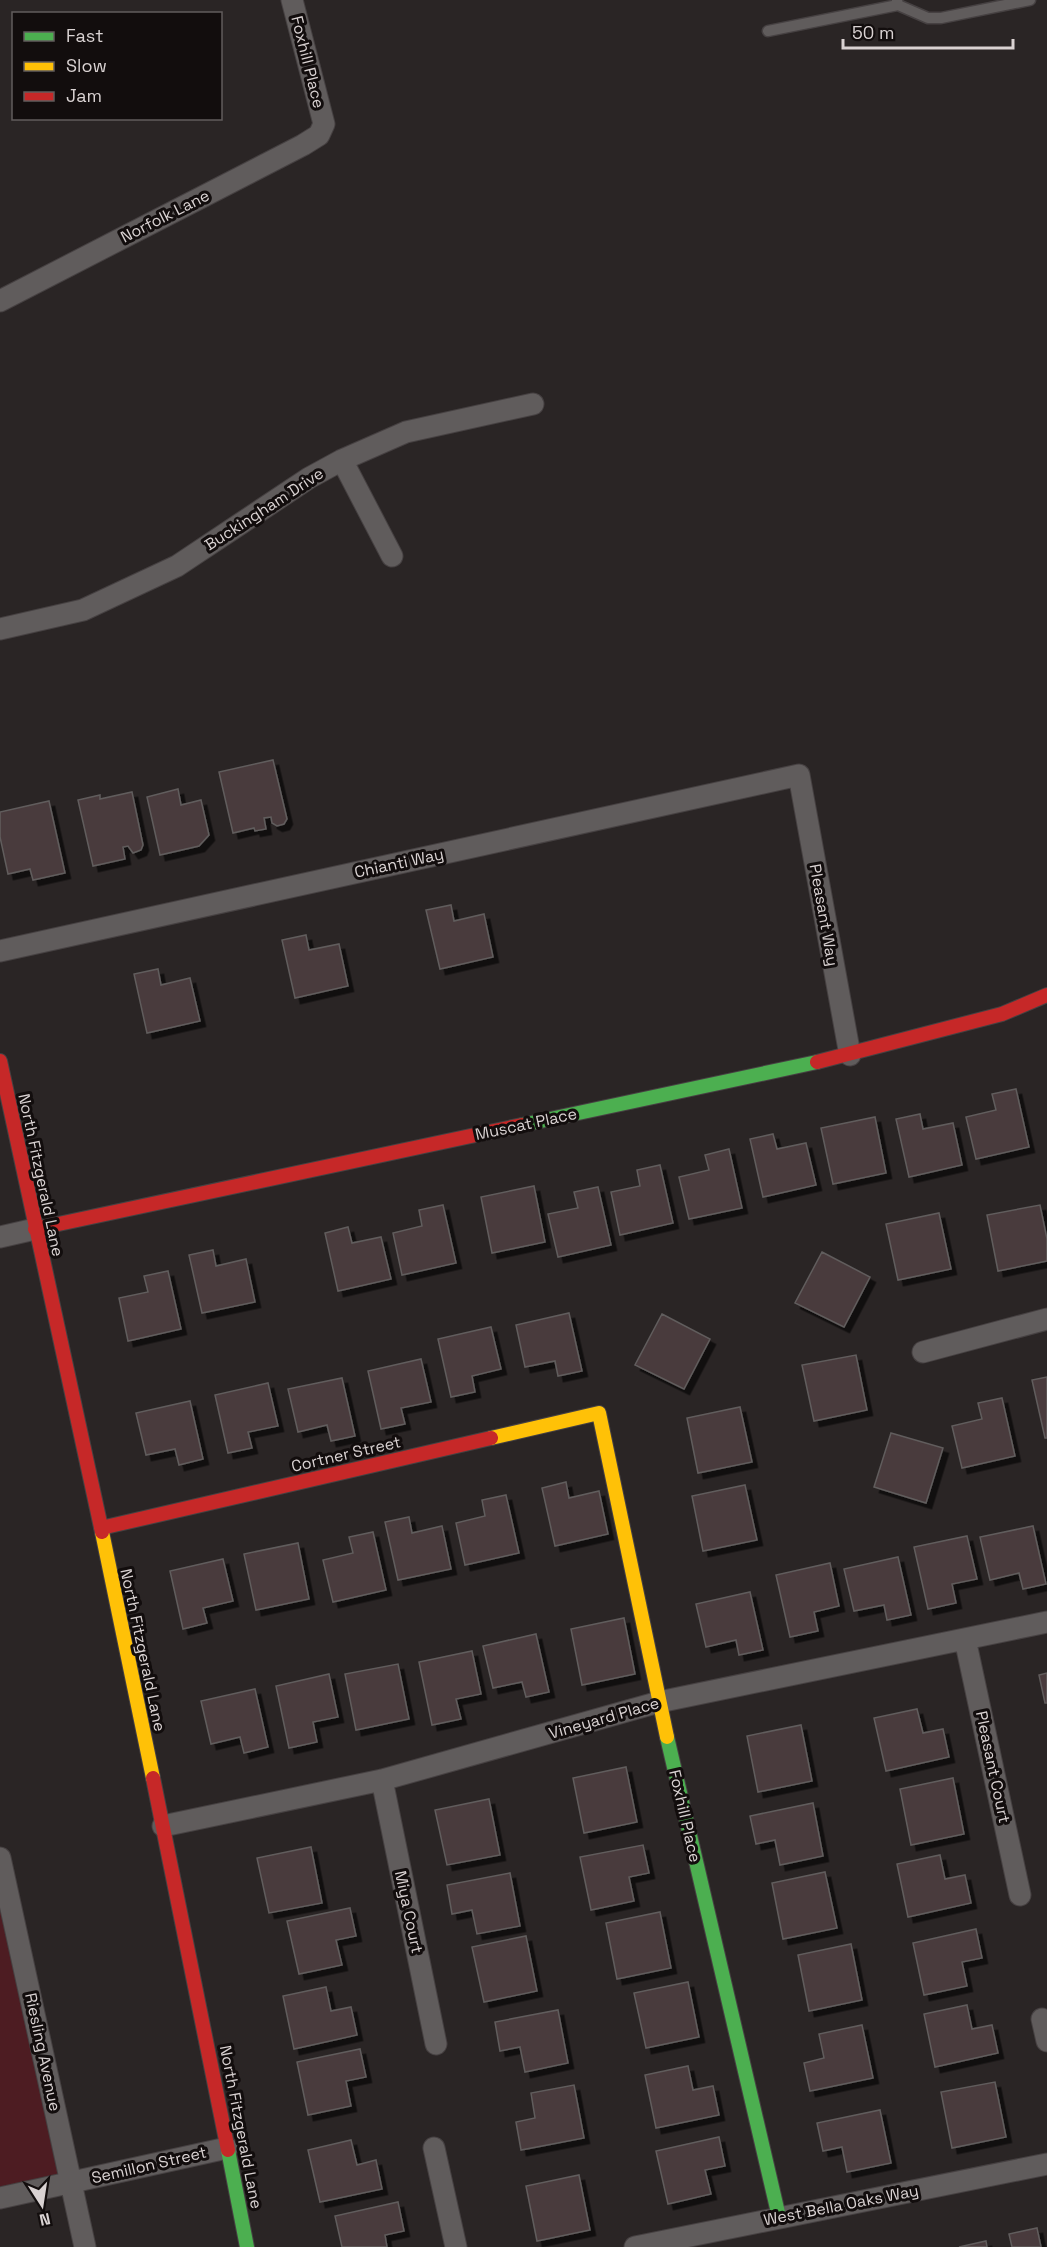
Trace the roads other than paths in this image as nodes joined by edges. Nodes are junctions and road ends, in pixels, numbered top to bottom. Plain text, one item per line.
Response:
1 (292, 0) edge
2 (1030, 0) edge
3 (898, 2) edge
4 (1016, 2) edge
5 (768, 31) dead end
6 (324, 124) joint
7 (0, 301) edge
8 (533, 404) dead end
9 (342, 460) junction
10 (393, 556) dead end
11 (0, 629) edge
12 (799, 775) joint
13 (0, 951) edge
14 (1047, 995) edge
15 (850, 1055) junction
16 (0, 1061) edge
17 (36, 1229) junction
18 (0, 1237) edge
19 (1047, 1319) edge
20 (923, 1352) dead end
21 (599, 1413) joint
22 (101, 1528) junction
23 (1047, 1622) edge
24 (965, 1639) junction
25 (659, 1702) junction
26 (381, 1780) junction
27 (163, 1826) junction
28 (0, 1860) edge
29 (1020, 1895) dead end
30 (1042, 2019) dead end
31 (1047, 2041) edge
32 (436, 2044) dead end
33 (227, 2148) junction
34 (434, 2148) dead end
35 (1047, 2164) edge
36 (71, 2182) junction
37 (0, 2198) edge
38 (779, 2217) junction
39 (86, 2247) edge
40 (247, 2247) edge
41 (456, 2247) edge
42 (635, 2247) edge

1 - 6 street, Foxhill Place
2 - 4 lane
3 - 4 lane
3 - 5 lane
6 - 7 street, Norfolk Lane
8 - 9 street, Buckingham Drive
9 - 10 street
9 - 11 street, Buckingham Drive
12 - 13 street, Chianti Way
12 - 15 street, Pleasant Way
14 - 15 street, Muscat Place
15 - 17 street, Muscat Place
16 - 17 street, North Fitzgerald Lane
17 - 18 street, Muscat Place
17 - 22 street, North Fitzgerald Lane
19 - 20 street
21 - 22 street, Cortner Street
21 - 25 street, Foxhill Place
22 - 27 street, North Fitzgerald Lane
23 - 24 street, Vineyard Place
24 - 25 street, Vineyard Place
24 - 29 street, Pleasant Court
25 - 26 street, Vineyard Place
25 - 38 street, Foxhill Place
26 - 27 street, Vineyard Place
26 - 32 street, Miya Court
27 - 33 street, North Fitzgerald Lane
28 - 36 street, Riesling Avenue
30 - 31 street
33 - 36 street, Semillon Street
33 - 40 street, North Fitzgerald Lane
34 - 41 street
35 - 38 street, West Bella Oaks Way
36 - 37 street, Semillon Street
36 - 39 street, Riesling Avenue
38 - 42 street, West Bella Oaks Way

